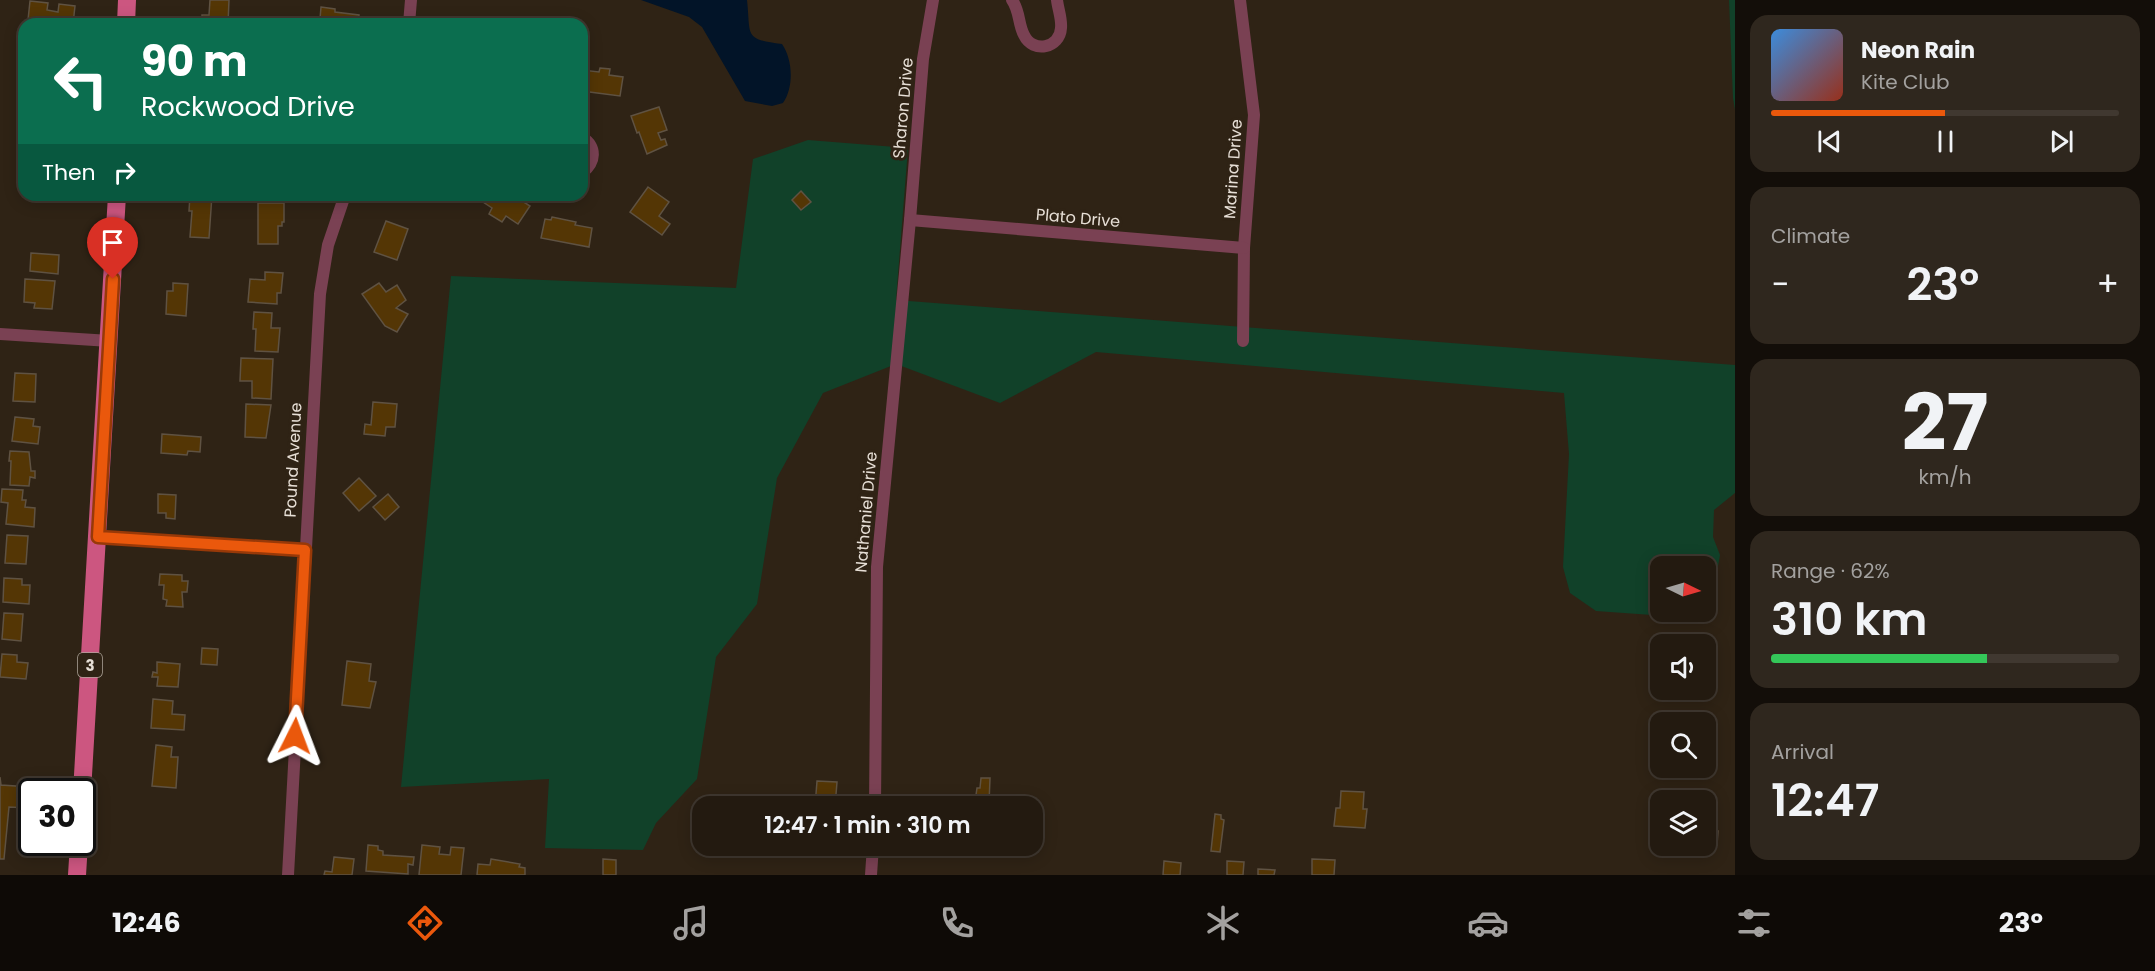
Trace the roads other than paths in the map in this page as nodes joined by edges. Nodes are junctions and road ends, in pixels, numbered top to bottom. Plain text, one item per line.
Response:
1 (127, 0) edge
2 (411, 0) edge
3 (933, 0) edge
4 (1012, 0) edge
5 (1057, 0) edge
6 (1240, 0) edge
7 (126, 18) edge
8 (410, 18) edge
9 (588, 142) edge
10 (588, 167) edge
11 (117, 201) edge
12 (343, 201) edge
13 (910, 220) junction
14 (1244, 248) junction
15 (0, 334) edge
16 (1243, 340) dead end
17 (110, 341) junction
18 (98, 537) junction
19 (305, 550) junction
20 (83, 778) edge
21 (875, 796) edge
22 (78, 856) edge
23 (872, 856) edge
24 (77, 875) edge
25 (288, 875) edge
26 (871, 875) edge

1 - 7 main road
2 - 8 street
3 - 13 street, Sharon Drive
4 - 5 street
6 - 14 street, Marina Drive
9 - 10 street
11 - 17 main road, 3
12 - 19 street, Pound Avenue
13 - 14 street, Plato Drive
13 - 21 street, Nathaniel Drive
14 - 16 street, Marina Drive
15 - 17 street
17 - 18 main road, 3
18 - 19 street
18 - 20 main road, 3
19 - 25 street, Pound Avenue
22 - 24 main road
23 - 26 street

